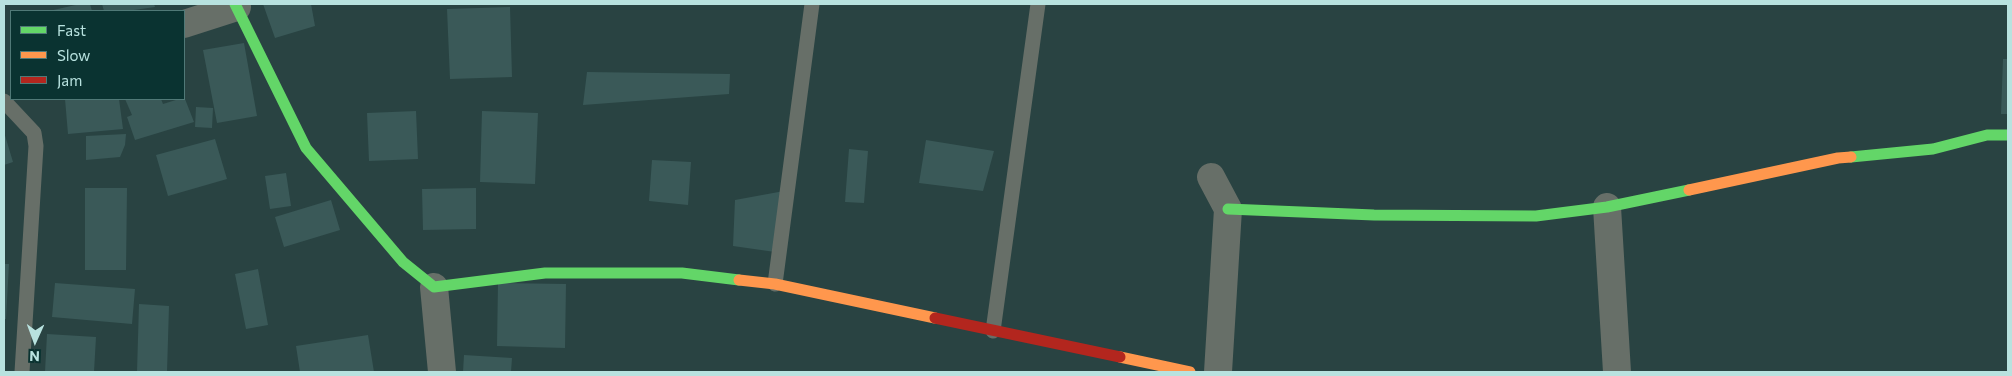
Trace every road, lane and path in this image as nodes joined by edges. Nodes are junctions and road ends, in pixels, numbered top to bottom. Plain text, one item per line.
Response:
1 (812, 4) edge
2 (1038, 4) edge
3 (236, 5) edge
4 (185, 24) edge
5 (4, 101) edge
6 (2008, 135) edge
7 (1211, 177) dead end
8 (1607, 207) junction
9 (1228, 209) junction
10 (776, 284) junction
11 (434, 287) junction
12 (993, 332) junction
13 (22, 372) edge
14 (442, 372) edge
15 (1190, 372) edge
16 (1218, 372) edge
17 (1617, 372) edge

1 - 10 lane
2 - 12 lane
3 - 4 street
3 - 11 street
5 - 13 lane
6 - 8 street
7 - 9 street
8 - 9 street
8 - 17 street
9 - 16 street
10 - 11 street
10 - 12 street
11 - 14 street
12 - 15 street

